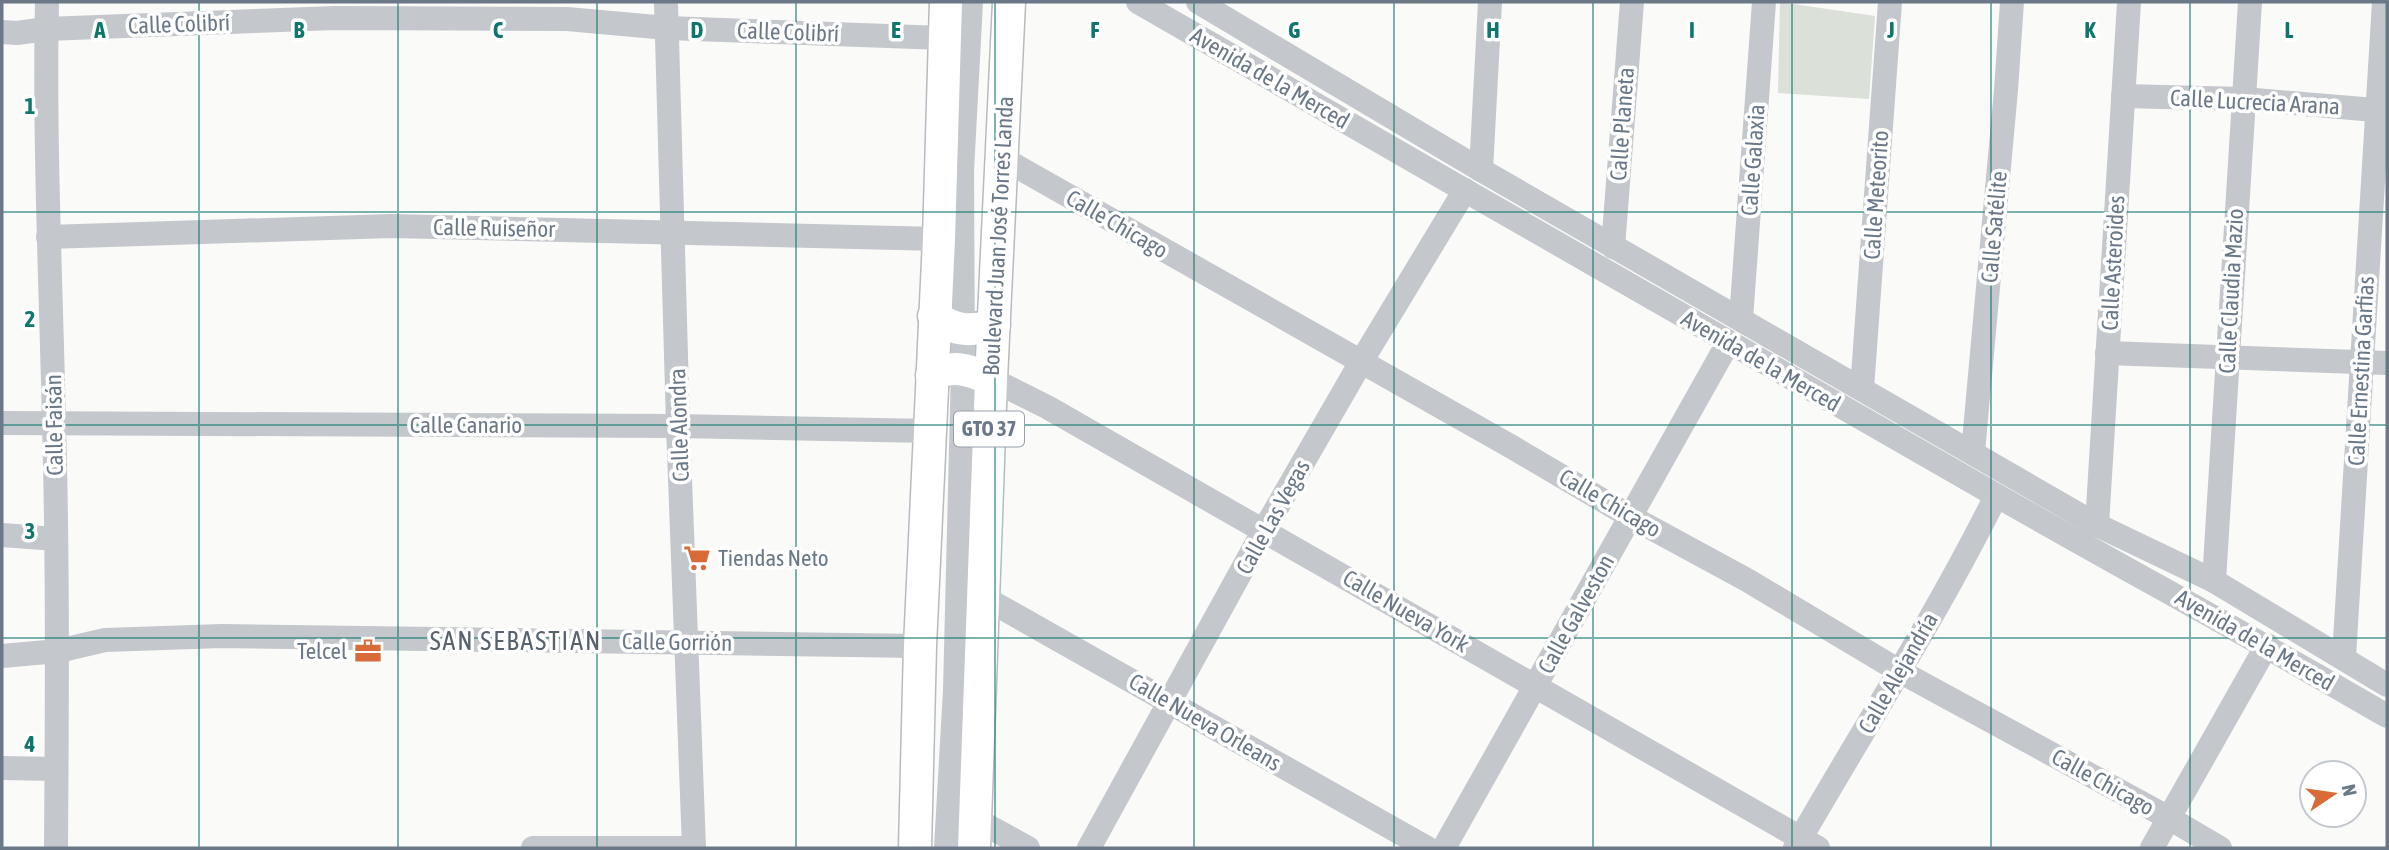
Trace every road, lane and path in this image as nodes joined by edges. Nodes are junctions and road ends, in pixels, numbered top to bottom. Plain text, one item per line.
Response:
1 (47, 2) edge
2 (666, 2) edge
3 (946, 2) edge
4 (971, 2) edge
5 (1009, 2) edge
6 (1138, 2) edge
7 (1198, 2) edge
8 (1490, 2) edge
9 (1632, 2) edge
10 (1764, 2) edge
11 (1890, 2) edge
12 (2012, 2) edge
13 (2129, 2) edge
14 (2250, 2) edge
15 (2384, 2) edge
16 (667, 28) junction
17 (46, 29) junction
18 (2, 32) edge
19 (944, 38) junction
20 (2123, 96) junction
21 (2243, 99) junction
22 (2382, 110) edge
23 (1000, 157) junction
24 (1481, 170) junction
25 (1465, 190) junction
26 (673, 233) junction
27 (48, 237) junction
28 (939, 239) junction
29 (1613, 247) junction
30 (1741, 319) junction
31 (948, 323) junction
32 (994, 325) junction
33 (1728, 343) junction
34 (2107, 353) junction
35 (2227, 358) junction
36 (1361, 362) junction
37 (2361, 362) junction
38 (2387, 363) edge
39 (977, 374) junction
40 (932, 375) junction
41 (1861, 389) junction
42 (2, 423) edge
43 (54, 424) junction
44 (678, 426) junction
45 (929, 431) junction
46 (1973, 452) junction
47 (1996, 495) junction
48 (1631, 517) junction
49 (2097, 525) junction
50 (1264, 530) junction
51 (2, 535) edge
52 (56, 539) junction
53 (2214, 581) junction
54 (983, 597) junction
55 (687, 642) junction
56 (2267, 645) junction
57 (920, 646) junction
58 (58, 651) junction
59 (2, 656) edge
60 (2344, 657) junction
61 (1900, 671) junction
62 (1536, 685) junction
63 (2387, 685) edge
64 (1171, 703) junction
65 (2387, 716) edge
66 (2, 768) edge
67 (56, 769) junction
68 (2169, 818) junction
69 (974, 834) edge
70 (1805, 845) edge
71 (56, 848) edge
72 (533, 848) edge
73 (694, 848) edge
74 (915, 848) edge
75 (947, 848) edge
76 (1028, 848) edge
77 (1089, 848) edge
78 (1427, 848) edge
79 (1444, 848) edge
80 (2152, 848) edge
81 (2220, 848) edge

1 - 17 street, Calle Faisán
2 - 16 street, Calle Alondra
3 - 19 main road, GTO 37
4 - 31 street
5 - 23 main road, Boulevard Juan José Torres Landa / GTO 37
6 - 25 street, Avenida de la Merced
7 - 24 street, Avenida de la Merced
8 - 24 street
9 - 29 street, Calle Planeta
10 - 30 street, Calle Galaxia
11 - 41 street, Calle Meteorito
12 - 46 street, Calle Satélite
13 - 20 street, Calle Asteroides
14 - 21 street, Calle Claudia Mazio
15 - 22 street, Calle Ernestina Garfias
16 - 17 street, Calle Colibrí
16 - 19 street, Calle Colibrí
16 - 26 street, Calle Alondra
17 - 18 street, Calle Colibrí
17 - 27 street, Calle Faisán
19 - 28 main road, GTO 37
20 - 21 street, Calle Lucrecia Arana
20 - 34 street, Calle Asteroides
21 - 22 street, Calle Lucrecia Arana
21 - 35 street, Calle Claudia Mazio
22 - 37 street, Calle Ernestina Garfias
23 - 32 main road, Boulevard Juan José Torres Landa / GTO 37
23 - 36 street, Calle Chicago
24 - 29 street, Avenida de la Merced
25 - 33 street, Avenida de la Merced
25 - 36 street, Calle Las Vegas
26 - 27 street, Calle Ruiseñor
26 - 28 street, Calle Ruiseñor
26 - 44 street, Calle Alondra
27 - 43 street, Calle Faisán
28 - 31 main road, GTO 37
29 - 30 street, Avenida de la Merced
30 - 41 street, Avenida de la Merced
31 - 32 main road
31 - 39 street
31 - 40 main road, GTO 37
32 - 39 main road, Boulevard Juan José Torres Landa / GTO 37
33 - 47 street, Avenida de la Merced
33 - 48 street, Calle Galveston
34 - 35 street
34 - 49 street, Calle Asteroides
35 - 37 street
35 - 53 street, Calle Claudia Mazio
36 - 48 street, Calle Chicago
36 - 50 street, Calle Las Vegas
37 - 38 street
37 - 60 street, Calle Ernestina Garfias
39 - 40 main road
39 - 50 street, Calle Nueva York
39 - 54 main road, Boulevard Juan José Torres Landa / GTO 37
39 - 75 street
40 - 45 main road, GTO 37
41 - 46 street, Avenida de la Merced
42 - 43 street, Calle Canario
43 - 44 street, Calle Canario
43 - 52 street, Calle Faisán
44 - 45 street, Calle Canario
44 - 55 street, Calle Alondra
45 - 57 main road, GTO 37
46 - 49 street, Avenida de la Merced
47 - 56 street, Avenida de la Merced
47 - 61 street, Calle Alejandría
48 - 61 street, Calle Chicago
48 - 62 street, Calle Galveston
49 - 53 street, Avenida de la Merced
50 - 62 street, Calle Nueva York
50 - 64 street, Calle Las Vegas
51 - 52 street
52 - 58 street, Calle Faisán
53 - 60 street, Avenida de la Merced
54 - 64 street, Calle Nueva Orleans
54 - 69 main road, Boulevard Juan José Torres Landa / GTO 37
55 - 57 street, Calle Gorrión
55 - 58 street, Calle Gorrión
55 - 73 street, Calle Alondra
56 - 65 street, Avenida de la Merced
56 - 68 street
57 - 74 main road, GTO 37
58 - 59 street, Calle Gorrión
58 - 67 street, Calle Faisán
60 - 63 street, Avenida de la Merced
61 - 68 street, Calle Chicago
61 - 70 street, Calle Alejandría
62 - 70 street, Calle Nueva York
62 - 79 street, Calle Galveston
64 - 77 street, Calle Las Vegas
64 - 78 street, Calle Nueva Orleans
66 - 67 street
67 - 71 street, Calle Faisán
68 - 80 street
68 - 81 street, Calle Chicago
69 - 76 street
72 - 73 street

